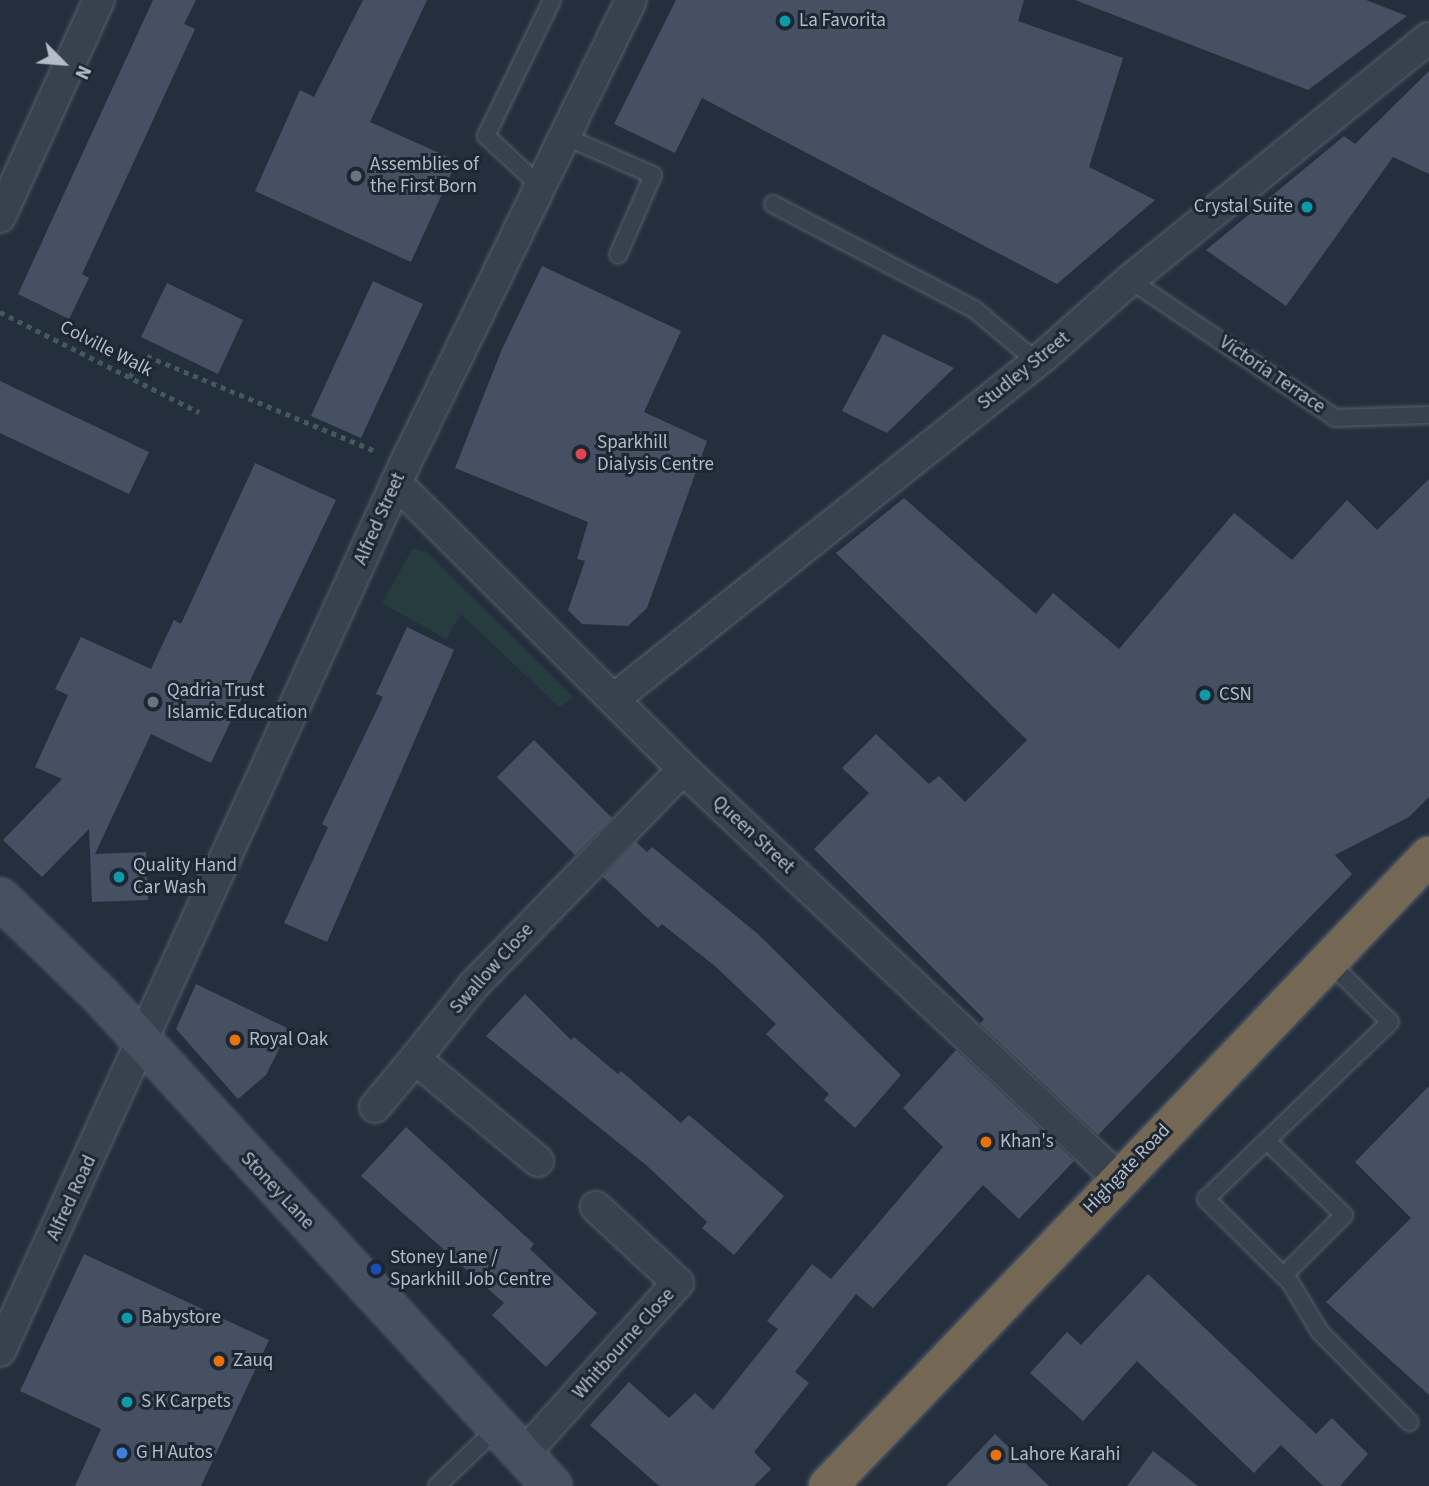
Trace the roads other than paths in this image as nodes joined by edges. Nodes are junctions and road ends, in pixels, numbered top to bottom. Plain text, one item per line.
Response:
1 (99, 0) edge
2 (552, 0) edge
3 (631, 0) edge
4 (1429, 38) edge
5 (564, 136) junction
6 (540, 186) junction
7 (773, 204) dead end
8 (0, 217) edge
9 (618, 255) dead end
10 (1130, 280) junction
11 (1037, 362) junction
12 (1429, 415) edge
13 (400, 474) junction
14 (614, 699) junction
15 (683, 769) junction
16 (1429, 856) edge
17 (0, 898) edge
18 (1328, 961) junction
19 (143, 1045) junction
20 (415, 1059) junction
21 (375, 1107) dead end
22 (1267, 1141) junction
23 (538, 1161) dead end
24 (1118, 1178) junction
25 (596, 1207) dead end
26 (1283, 1276) junction
27 (0, 1351) edge
28 (1409, 1422) dead end
29 (509, 1442) junction
30 (437, 1486) edge
31 (552, 1486) edge
32 (828, 1486) edge

1 - 8 street
2 - 6 lane
3 - 5 street, Alfred Street
4 - 10 street, Studley Street
5 - 6 street, Alfred Street
5 - 9 lane
6 - 13 street, Alfred Street
7 - 11 lane
10 - 11 street, Studley Street
10 - 12 lane, Victoria Terrace
11 - 14 street, Studley Street
13 - 14 street, Queen Street
13 - 19 street, Alfred Street
14 - 15 street, Queen Street
15 - 20 street, Swallow Close
15 - 24 street, Queen Street
16 - 18 highway, Highgate Road
17 - 19 street, Stoney Lane
18 - 22 lane
18 - 24 highway, Highgate Road
19 - 27 street, Alfred Road
19 - 29 street, Stoney Lane
20 - 21 street, Swallow Close
20 - 23 street
22 - 26 lane
22 - 26 lane
24 - 32 highway, Highgate Road
25 - 29 street, Whitbourne Close
26 - 28 lane
29 - 30 lane
29 - 31 street, Stoney Lane

